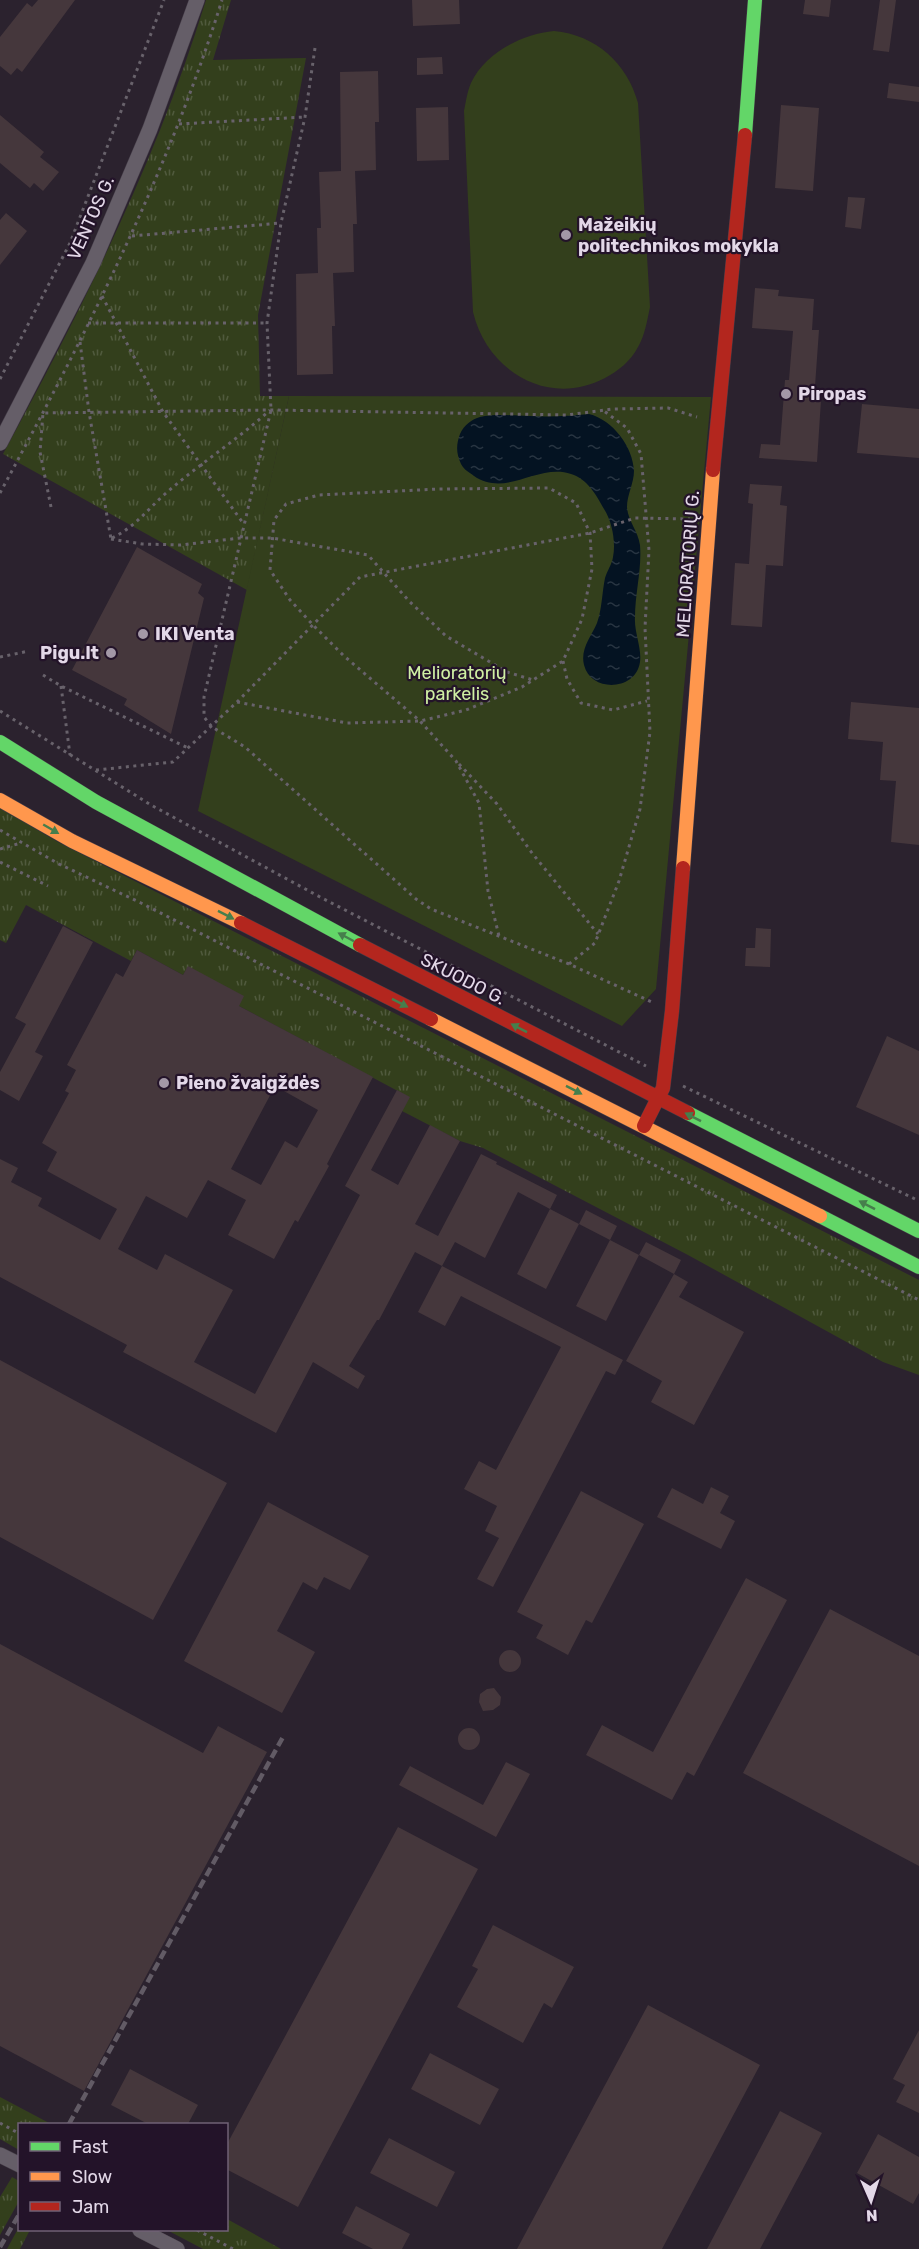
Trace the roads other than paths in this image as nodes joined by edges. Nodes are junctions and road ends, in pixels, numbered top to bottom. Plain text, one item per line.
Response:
1 (196, 0) edge
2 (755, 0) edge
3 (0, 442) edge
4 (0, 742) edge
5 (0, 800) edge
6 (657, 1099) junction
7 (644, 1126) junction
8 (919, 1231) edge
9 (919, 1267) edge
10 (0, 2155) edge
11 (18, 2164) edge
12 (144, 2231) edge
13 (177, 2249) edge

1 - 3 street, VENTOS G.
2 - 6 main road, MELIORATORIŲ G.
6 -> 4 main road, SKUODO G.
5 -> 7 main road
6 - 7 main road, MELIORATORIŲ G.
8 -> 6 main road, SKUODO G.
7 - 9 main road
10 - 11 street
12 - 13 street

